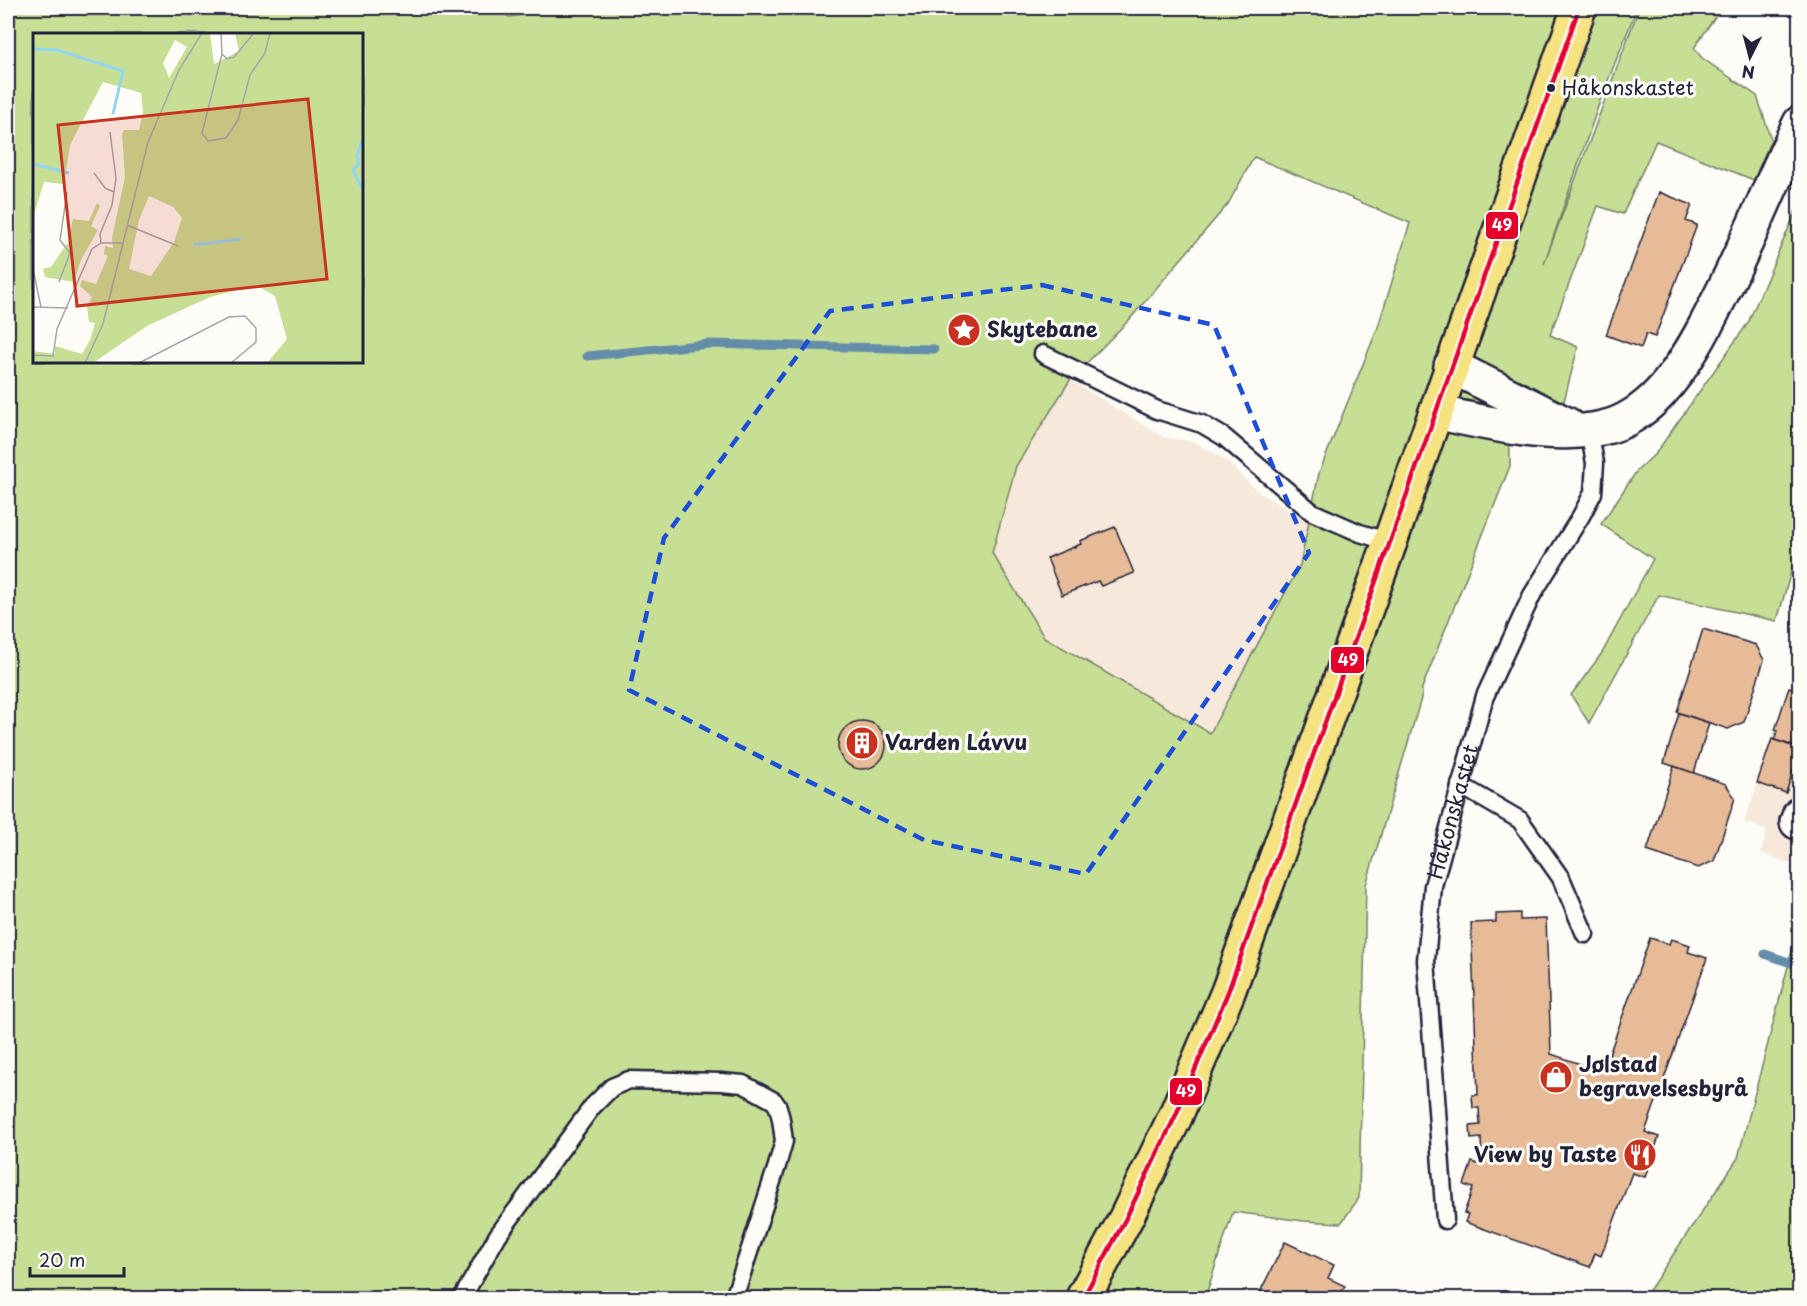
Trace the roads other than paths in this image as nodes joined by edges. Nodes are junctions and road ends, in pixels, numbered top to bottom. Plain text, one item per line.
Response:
1 (1579, 8) edge
2 (1800, 123) edge
3 (1043, 354) dead end
4 (1451, 366) junction
5 (1436, 412) junction
6 (1583, 430) junction
7 (1390, 542) junction
8 (1460, 785) junction
9 (1585, 934) dead end
10 (1445, 1220) dead end
11 (462, 1299) edge
12 (734, 1299) edge
13 (1083, 1299) edge

1 - 4 main road
2 - 6 street
3 - 7 lane
4 - 5 main road
4 - 6 street
5 - 6 street
5 - 7 main road
6 - 8 lane, Håkonskastet
7 - 13 main road
8 - 9 lane
8 - 10 lane, Håkonskastet
11 - 12 lane

